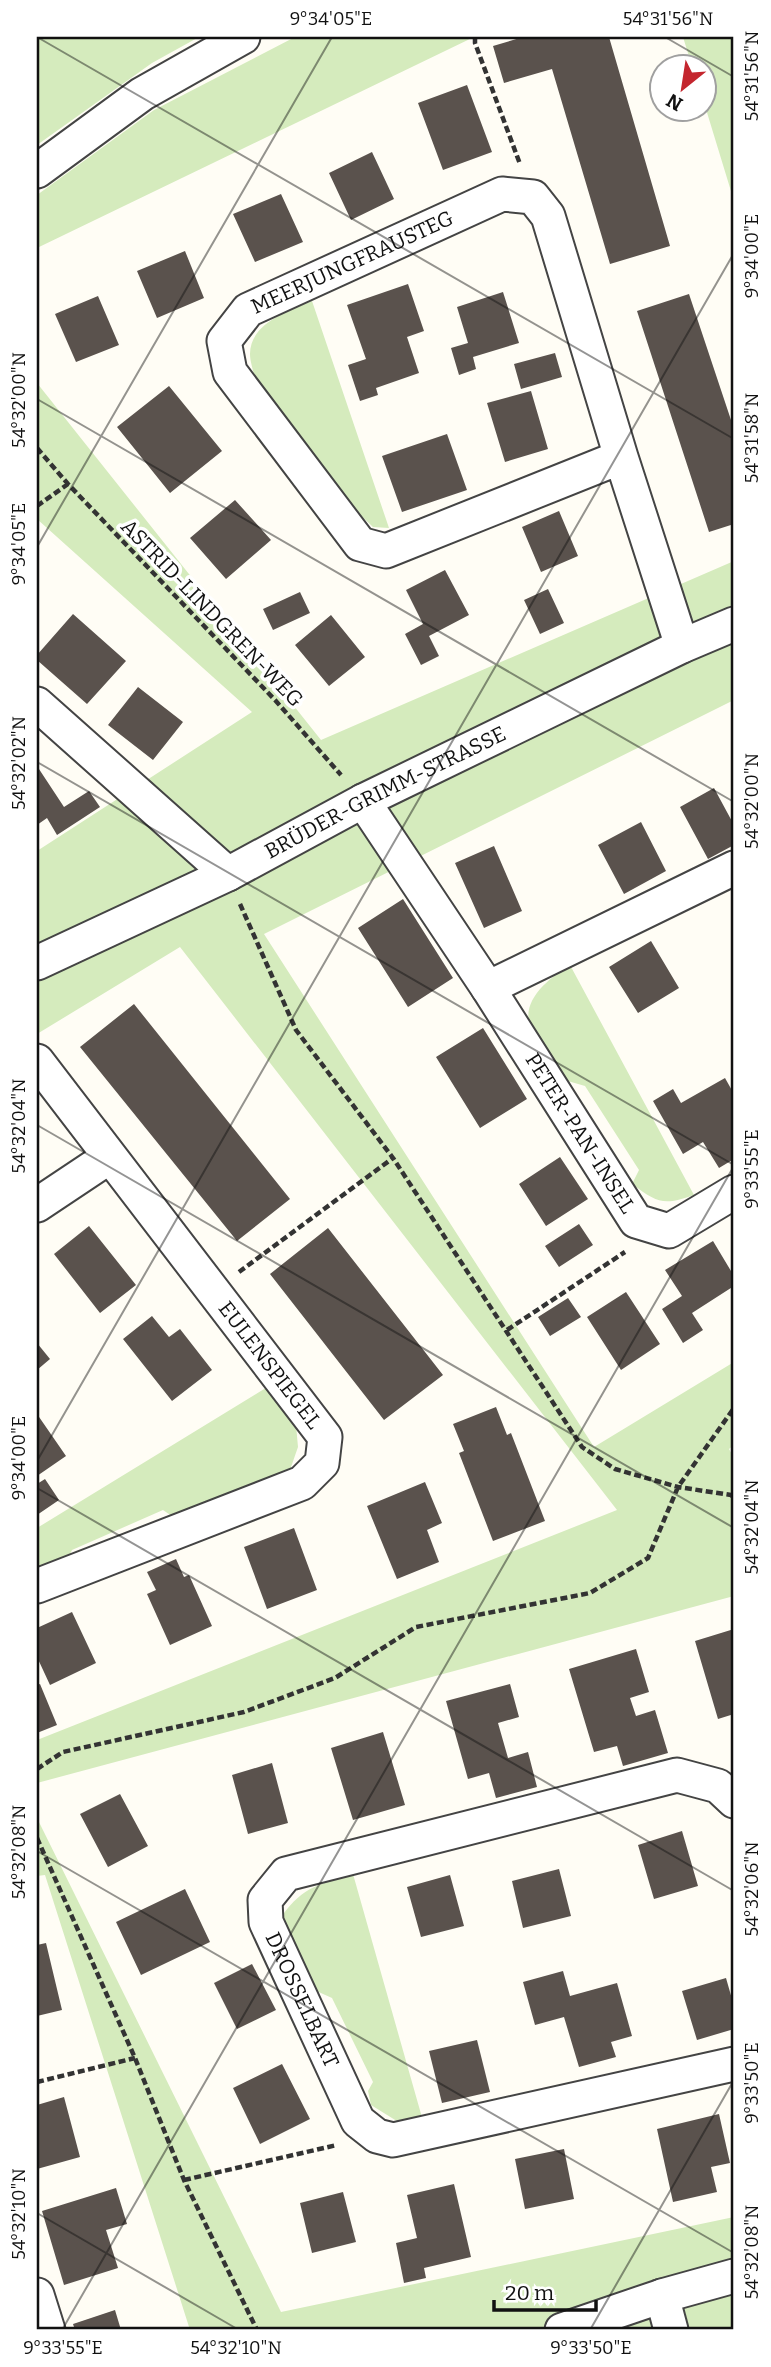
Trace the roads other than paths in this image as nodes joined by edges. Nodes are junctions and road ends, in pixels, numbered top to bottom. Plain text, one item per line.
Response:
1 (243, 37) edge
2 (37, 171) edge
3 (621, 457) junction
4 (734, 624) edge
5 (682, 646) junction
6 (37, 704) edge
7 (363, 801) junction
8 (734, 868) edge
9 (228, 874) junction
10 (37, 963) edge
11 (488, 988) junction
12 (37, 1062) edge
13 (109, 1157) junction
14 (734, 1192) edge
15 (37, 1205) edge
16 (37, 1586) edge
17 (734, 1801) edge
18 (734, 2064) edge
19 (734, 2276) edge
20 (662, 2295) junction
21 (562, 2330) edge
22 (671, 2330) edge

1 - 2 street
3 - 3 street, MEERJUNGFRAUSTEG
3 - 5 street
4 - 5 street, BRÜDER-GRIMM-STRASSE
5 - 7 street, BRÜDER-GRIMM-STRASSE
6 - 9 street
7 - 9 street, BRÜDER-GRIMM-STRASSE
7 - 11 street, PETER-PAN-INSEL
8 - 11 street
9 - 10 street, BRÜDER-GRIMM-STRASSE
11 - 14 street, PETER-PAN-INSEL
12 - 13 street, EULENSPIEGEL
13 - 15 street
13 - 16 street, EULENSPIEGEL
17 - 18 street, DROSSELBART
19 - 20 street
20 - 21 street
20 - 22 street

